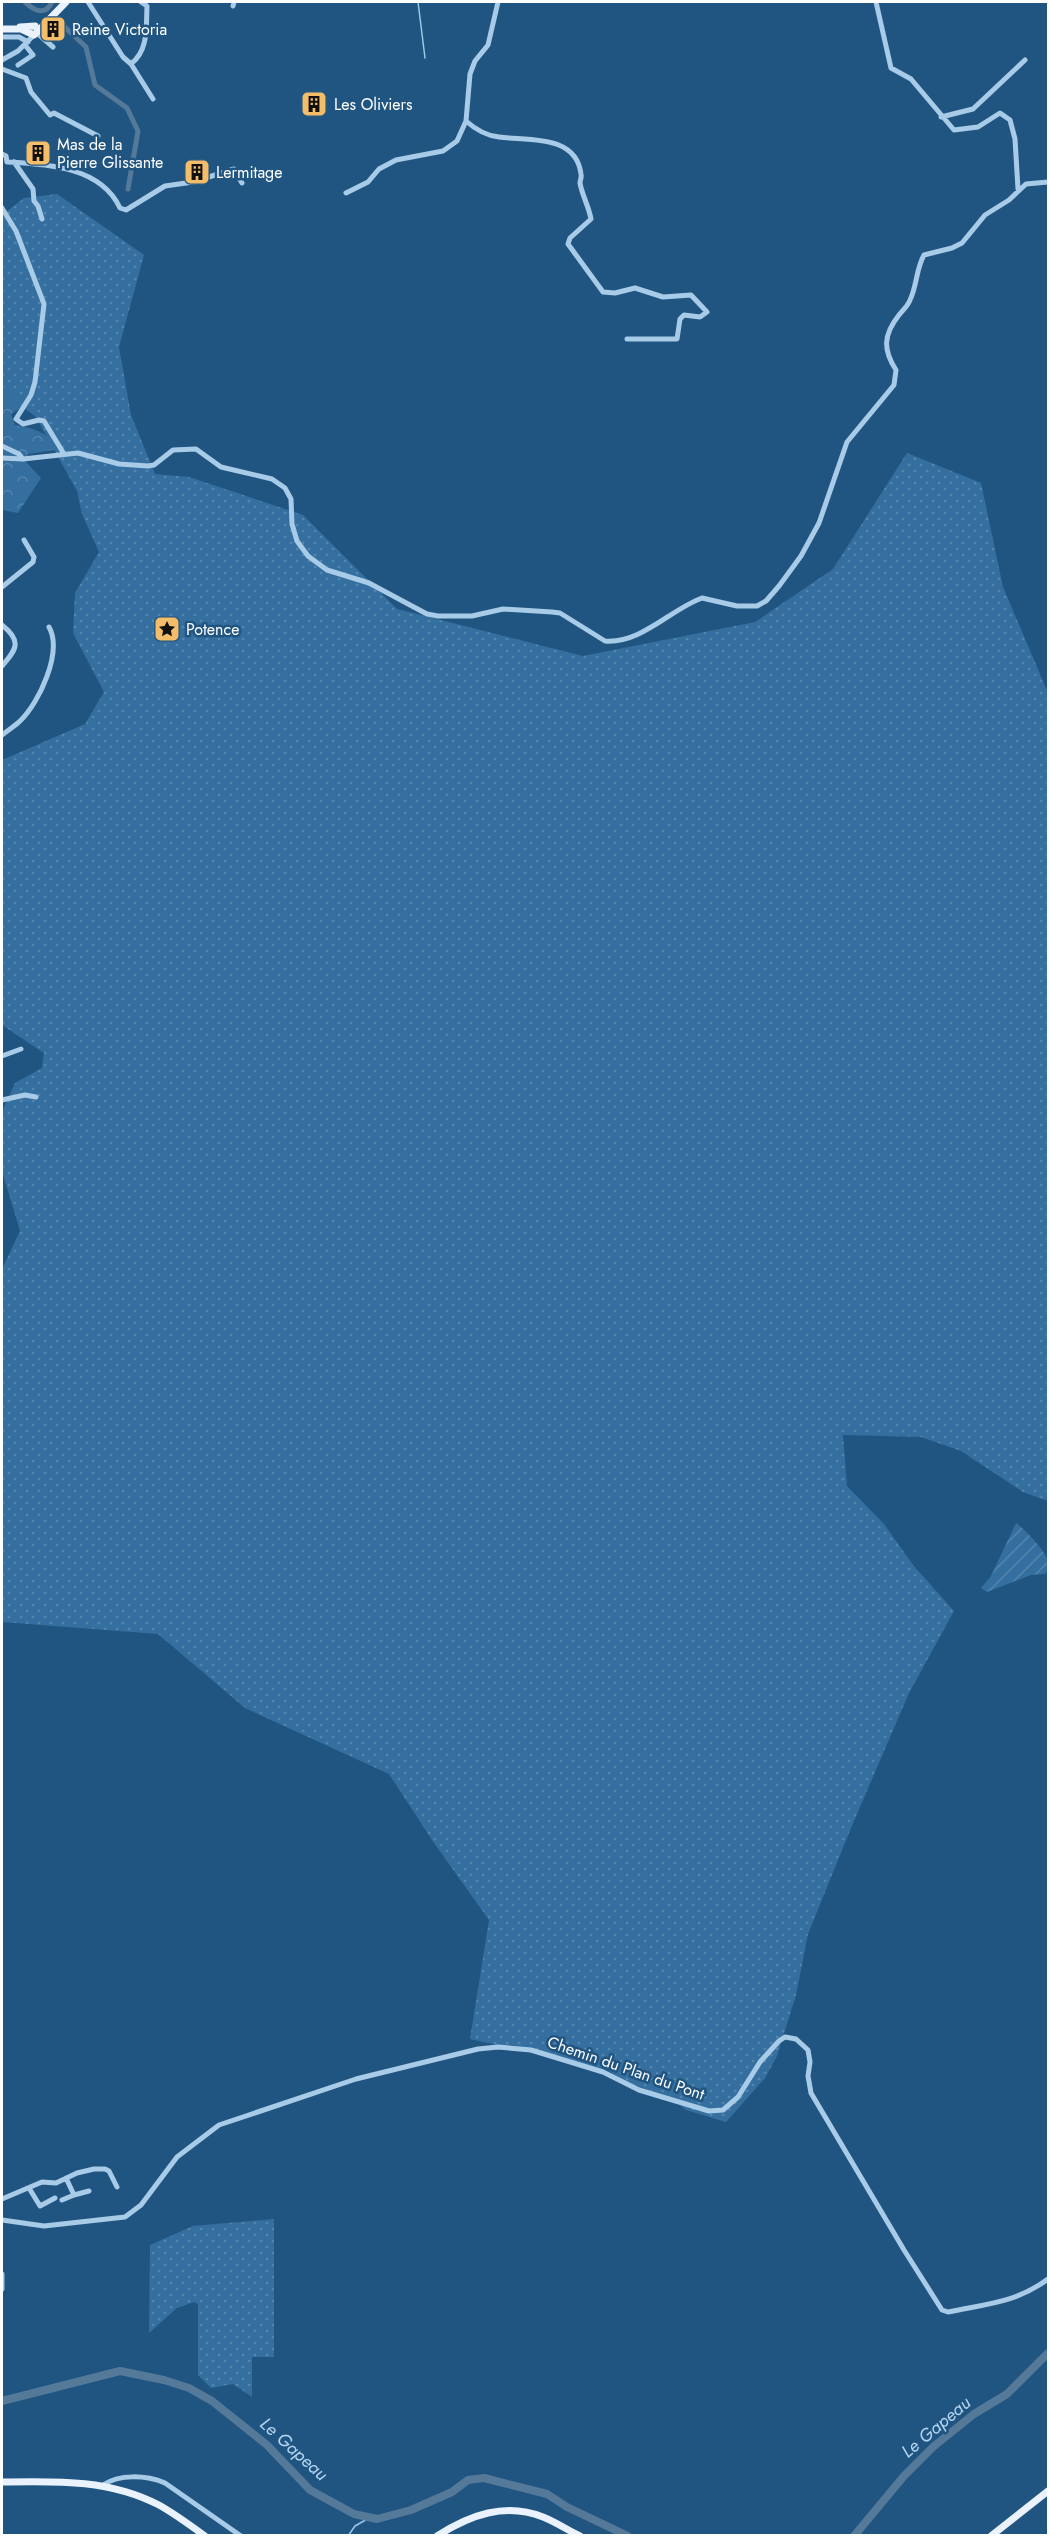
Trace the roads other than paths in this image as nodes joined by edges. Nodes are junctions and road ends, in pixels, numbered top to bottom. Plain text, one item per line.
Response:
1 (66, 2) edge
2 (97, 2) edge
3 (141, 2) edge
4 (498, 2) edge
5 (876, 2) edge
6 (89, 4) edge
7 (4, 29) edge
8 (31, 35) junction
9 (2, 37) edge
10 (53, 47) dead end
11 (2, 60) edge
12 (1025, 60) dead end
13 (131, 64) junction
14 (18, 65) dead end
15 (2, 69) edge
16 (153, 99) dead end
17 (941, 117) junction
18 (466, 121) junction
19 (98, 136) dead end
20 (2, 154) edge
21 (4, 161) edge
22 (14, 162) junction
23 (1048, 182) edge
24 (242, 183) dead end
25 (1018, 189) junction
26 (346, 193) dead end
27 (2, 208) edge
28 (42, 219) dead end
29 (627, 339) dead end
30 (2, 447) edge
31 (64, 454) junction
32 (2, 458) edge
33 (23, 459) junction
34 (24, 540) dead end
35 (2, 587) edge
36 (2, 625) edge
37 (50, 627) dead end
38 (2, 666) edge
39 (2, 735) edge
40 (21, 1049) dead end
41 (2, 1056) edge
42 (36, 1097) dead end
43 (2, 1100) edge
44 (66, 2178) junction
45 (117, 2187) dead end
46 (29, 2188) junction
47 (89, 2191) dead end
48 (74, 2195) junction
49 (55, 2198) dead end
50 (2, 2199) edge
51 (62, 2200) dead end
52 (2, 2220) edge
53 (2, 2274) edge
54 (1048, 2280) edge
55 (2, 2289) edge
56 (2, 2482) edge
57 (103, 2485) junction
58 (1048, 2491) edge
59 (205, 2535) edge
60 (241, 2535) edge
61 (437, 2535) edge
62 (580, 2535) edge
63 (991, 2535) edge

1 - 8 main road
2 - 6 street
3 - 13 street
4 - 18 street
5 - 17 street
6 - 13 street
7 - 8 main road
8 - 9 street
8 - 10 street
8 - 11 street
8 - 14 street
12 - 17 street
13 - 16 street
15 - 19 street
17 - 25 street
18 - 26 street
18 - 29 street
20 - 21 street
21 - 22 street
22 - 24 street
22 - 28 street
23 - 25 street
25 - 31 street
27 - 31 street
30 - 33 street
31 - 33 street
32 - 33 street
34 - 35 street
36 - 38 street
37 - 39 street
40 - 41 street
42 - 43 street
44 - 45 street
44 - 46 street
44 - 48 street
46 - 49 street
46 - 50 street
47 - 48 street
48 - 51 street
52 - 54 street, Chemin du Plan du Pont
53 - 55 street
56 - 57 main road
57 - 59 main road
57 - 60 street
58 - 63 main road
61 - 62 main road

